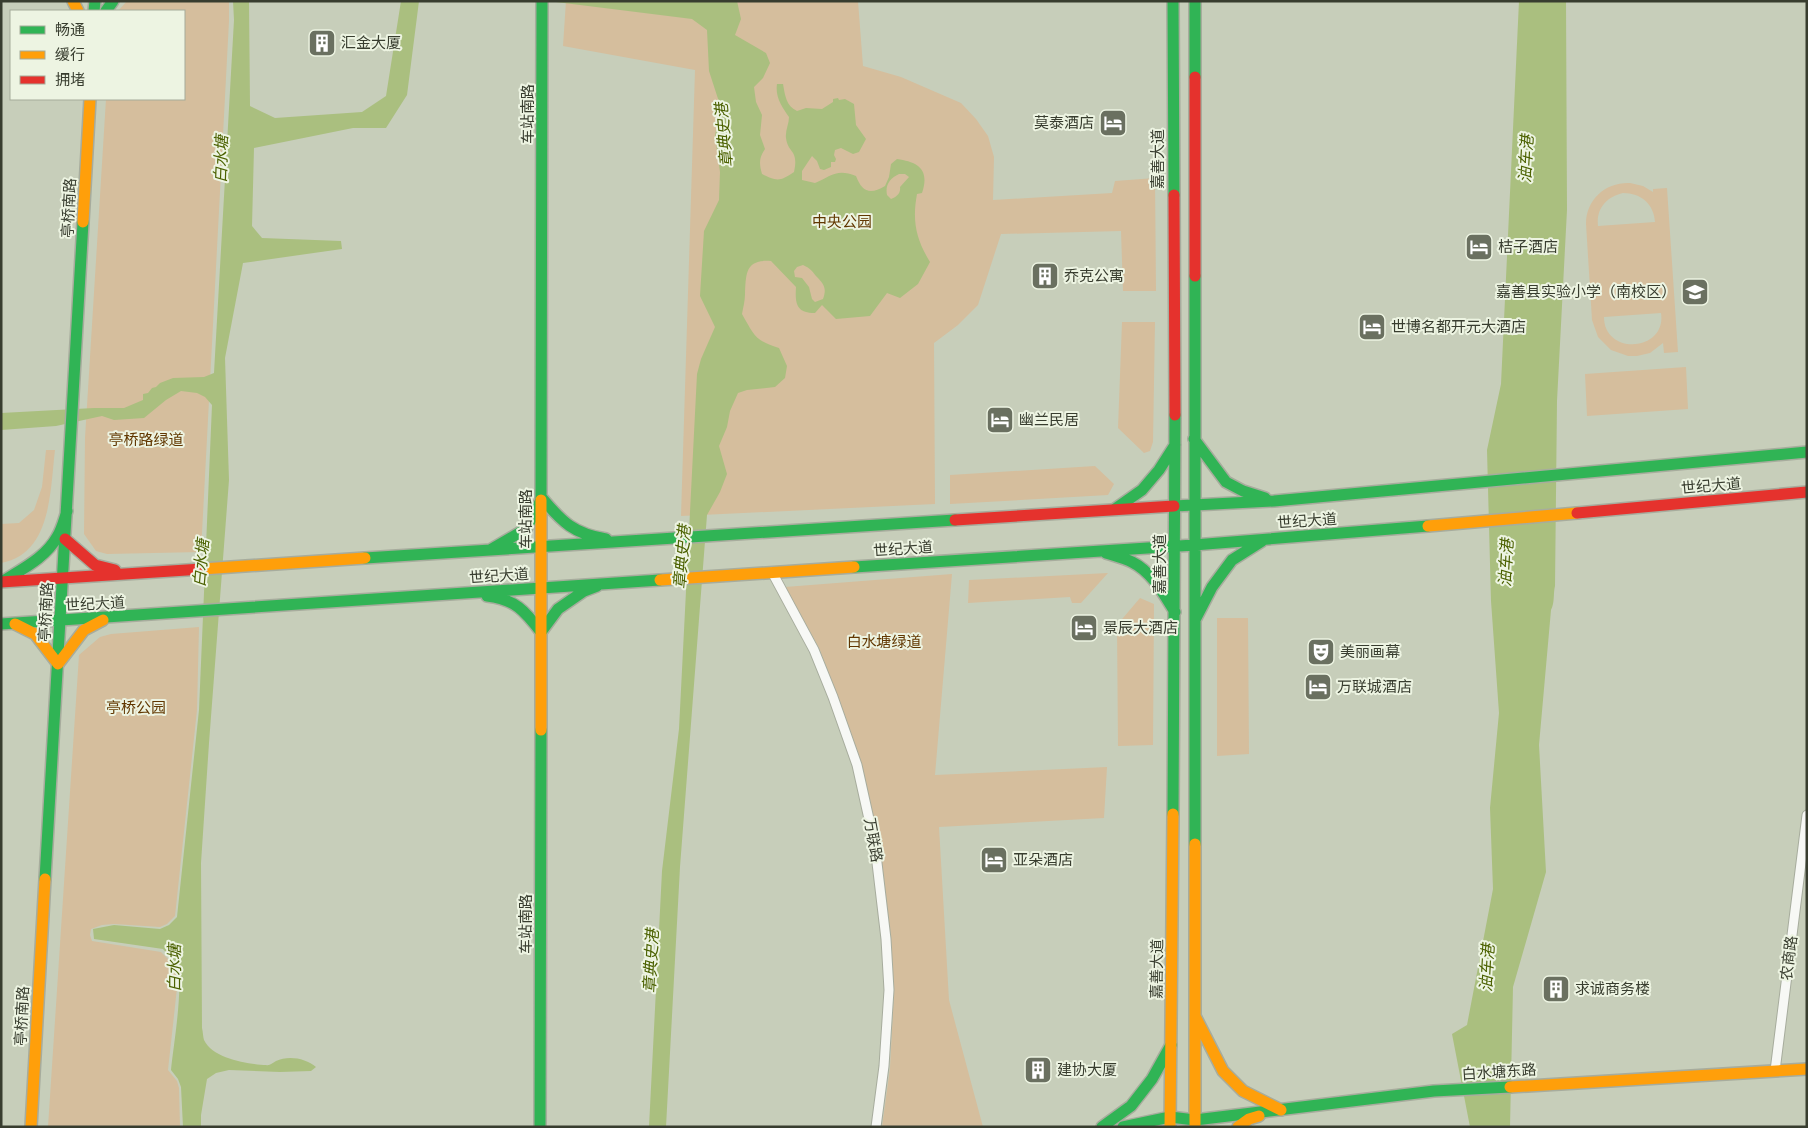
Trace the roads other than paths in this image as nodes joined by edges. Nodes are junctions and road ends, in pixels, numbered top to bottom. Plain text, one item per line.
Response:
1 (1195, 1) edge
2 (1202, 1) edge
3 (1172, 2) edge
4 (542, 4) edge
5 (1195, 24) junction
6 (90, 100) edge
7 (1194, 439) junction
8 (1175, 445) junction
9 (1807, 452) edge
10 (1807, 492) edge
11 (542, 498) junction
12 (1274, 501) junction
13 (1175, 506) junction
14 (1194, 506) junction
15 (67, 510) junction
16 (1114, 510) junction
17 (65, 539) junction
18 (1266, 539) junction
19 (631, 541) junction
20 (1194, 545) junction
21 (1175, 546) junction
22 (542, 547) junction
23 (490, 550) junction
24 (1100, 551) junction
25 (772, 572) junction
26 (128, 573) junction
27 (63, 578) junction
28 (2, 582) edge
29 (601, 583) junction
30 (541, 588) junction
31 (454, 594) junction
32 (1175, 612) junction
33 (106, 618) junction
34 (60, 621) junction
35 (1194, 622) junction
36 (13, 623) junction
37 (1, 624) edge
38 (541, 632) junction
39 (58, 664) junction
40 (1807, 815) edge
41 (1195, 1015) junction
42 (1171, 1045) junction
43 (1807, 1069) edge
44 (1775, 1071) junction
45 (1281, 1110) junction
46 (1170, 1122) edge
47 (1195, 1123) edge
48 (31, 1127) edge
49 (540, 1127) edge
50 (876, 1127) edge
51 (1102, 1127) edge
52 (1123, 1127) edge
53 (1238, 1127) edge

1 - 5 main road
2 - 5 main road
3 - 8 main road, 嘉善大道
4 - 11 main road, 车站南路
5 - 7 main road
6 - 15 main road, 亭桥南路
7 - 12 main road
7 - 14 main road
8 - 13 main road, 嘉善大道
8 - 16 main road
9 - 12 main road, 世纪大道
10 - 18 main road, 世纪大道
11 - 19 main road
11 - 22 main road, 车站南路
11 - 23 main road
12 - 14 main road, 世纪大道
13 - 14 main road, 世纪大道
13 - 16 main road, 世纪大道
13 - 21 main road, 嘉善大道
14 - 20 main road
15 - 17 main road, 亭桥南路
15 - 28 main road
16 - 19 main road, 世纪大道
17 - 26 main road
17 - 27 main road, 亭桥南路
18 - 20 main road, 世纪大道
18 - 35 main road
19 - 22 main road, 世纪大道
20 - 21 main road, 世纪大道
20 - 35 main road
21 - 24 main road, 世纪大道
21 - 32 main road, 嘉善大道
22 - 23 main road, 世纪大道
22 - 30 main road, 车站南路
23 - 26 main road, 世纪大道
24 - 25 main road, 世纪大道
24 - 32 main road
25 - 29 main road, 世纪大道
25 - 50 street, 万联路
26 - 27 main road, 世纪大道
27 - 28 main road, 世纪大道
27 - 34 main road, 亭桥南路
29 - 30 main road, 世纪大道
29 - 38 main road
30 - 31 main road, 世纪大道
30 - 38 main road, 车站南路
31 - 33 main road, 世纪大道
31 - 38 main road
32 - 42 main road, 嘉善大道
33 - 34 main road, 世纪大道
33 - 39 main road
34 - 36 main road, 世纪大道
34 - 39 main road, 亭桥南路
35 - 41 main road
36 - 37 main road, 世纪大道
36 - 39 main road
38 - 49 main road, 车站南路
39 - 48 main road, 亭桥南路
40 - 44 street, 农商路
41 - 45 main road
41 - 47 main road
42 - 46 main road, 嘉善大道
42 - 51 main road
43 - 44 main road, 白水塘东路
44 - 45 main road, 白水塘东路
45 - 47 main road, 白水塘东路
45 - 53 main road
46 - 47 main road, 白水塘东路
46 - 52 main road, 白水塘东路

